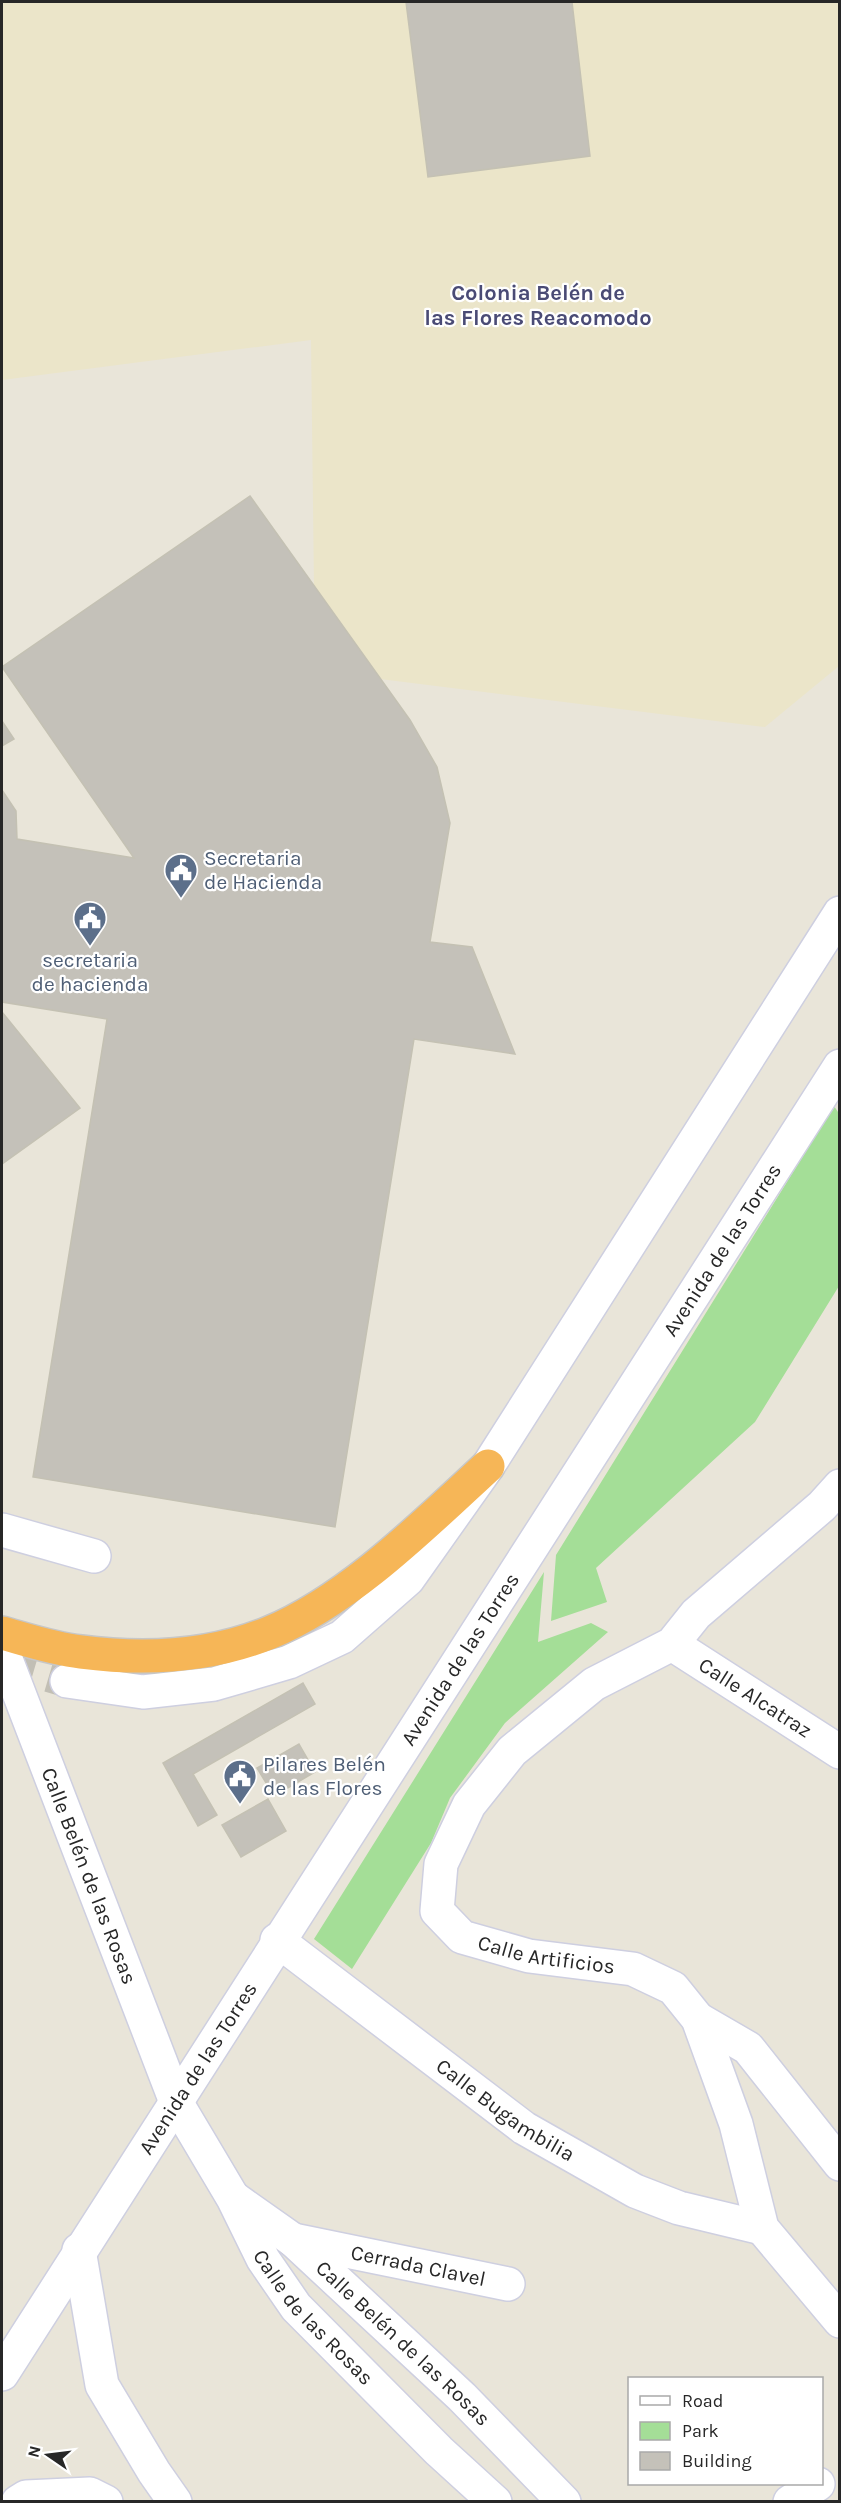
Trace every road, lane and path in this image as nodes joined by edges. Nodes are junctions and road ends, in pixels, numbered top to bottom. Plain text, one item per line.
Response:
1 (840, 913) edge
2 (840, 1066) edge
3 (488, 1467) junction
4 (834, 1503) edge
5 (2, 1530) edge
6 (94, 1556) dead end
7 (2, 1633) edge
8 (672, 1644) junction
9 (2, 1649) edge
10 (67, 1681) tunnel mouth
11 (840, 1752) edge
12 (277, 1940) junction
13 (698, 2019) junction
14 (176, 2102) junction
15 (840, 2164) edge
16 (233, 2198) junction
17 (762, 2228) junction
18 (293, 2240) junction
19 (80, 2250) junction
20 (508, 2284) dead end
21 (840, 2321) edge
22 (2, 2374) edge
23 (840, 2469) edge
24 (823, 2480) edge
25 (816, 2485) edge
26 (18, 2502) edge
27 (106, 2502) edge
28 (174, 2502) edge
29 (495, 2502) edge
30 (564, 2502) edge
31 (790, 2502) edge

1 - 3 street
2 - 12 street, Avenida de las Torres
3 - 7 highway
3 - 10 street
4 - 8 street, Calle Artificios
5 - 6 street
8 - 11 street, Calle Alcatraz
8 - 13 street, Calle Artificios
9 - 14 street, Calle Belén de las Rosas
12 - 14 street, Avenida de las Torres
12 - 17 street, Calle Bugambilia
13 - 15 street
13 - 17 street, Calle Artificios
14 - 16 street, Calle de las Rosas
14 - 19 street, Avenida de las Torres
16 - 18 street, Calle Belén de las Rosas
16 - 29 street, Calle de las Rosas
17 - 21 street, Calle Artificios
18 - 20 street, Cerrada Clavel
18 - 30 street, Calle Belén de las Rosas
19 - 22 street, Avenida de las Torres
19 - 28 street
23 - 24 street
25 - 31 street
26 - 27 street

